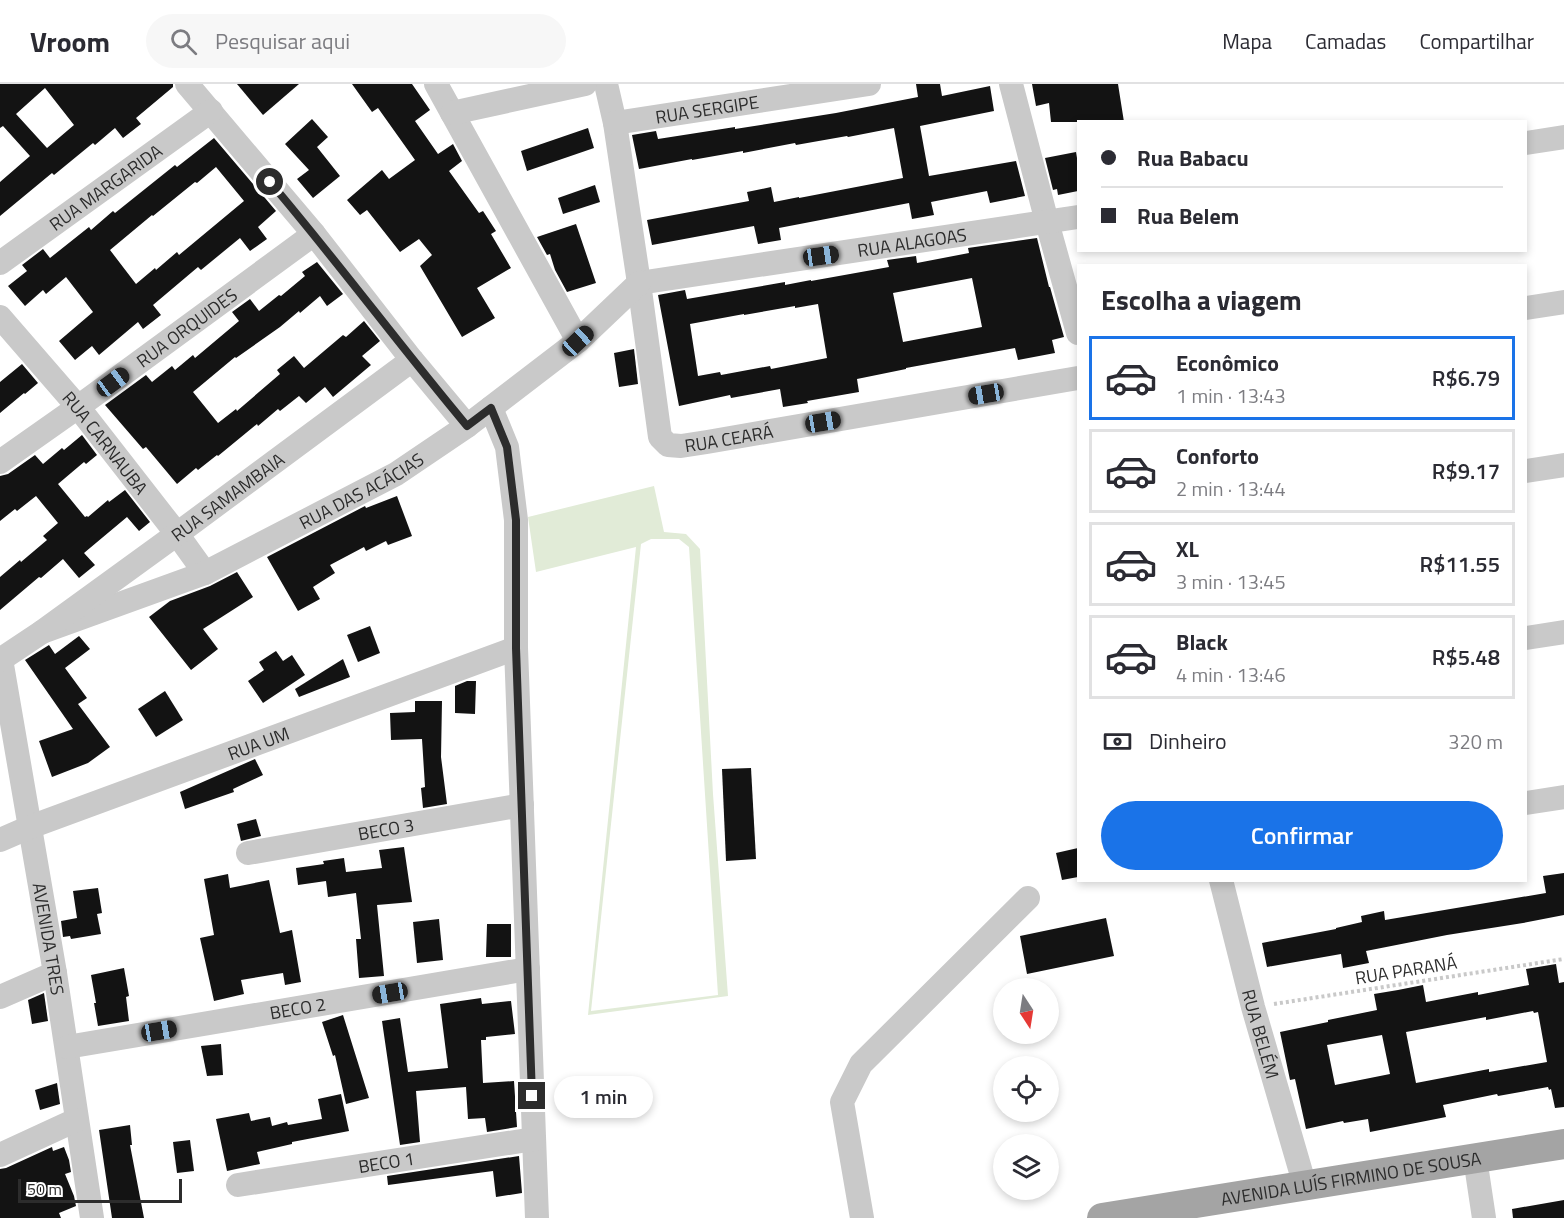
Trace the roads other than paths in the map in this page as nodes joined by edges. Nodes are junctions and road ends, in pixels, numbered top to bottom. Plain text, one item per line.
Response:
1 (187, 84) edge
2 (436, 84) edge
3 (585, 84) edge
4 (606, 84) edge
5 (869, 84) edge
6 (1011, 84) edge
7 (211, 111) junction
8 (452, 113) junction
9 (615, 123) junction
10 (1564, 137) edge
11 (1527, 143) edge
12 (1077, 217) edge
13 (1047, 222) junction
14 (314, 234) junction
15 (0, 263) edge
16 (639, 283) junction
17 (1564, 302) edge
18 (1527, 308) edge
19 (0, 317) edge
20 (1077, 329) edge
21 (578, 341) junction
22 (412, 360) junction
23 (1077, 378) edge
24 (78, 407) junction
25 (491, 408) junction
26 (467, 426) junction
27 (0, 462) edge
28 (1564, 465) edge
29 (1527, 471) edge
30 (177, 534) junction
31 (205, 573) junction
32 (42, 632) junction
33 (1564, 632) edge
34 (1527, 638) edge
35 (516, 648) junction
36 (1, 659) edge
37 (1564, 797) edge
38 (1527, 803) edge
39 (522, 806) junction
40 (30, 826) junction
41 (0, 840) edge
42 (248, 853) dead end
43 (1222, 882) edge
44 (1028, 898) dead end
45 (528, 969) junction
46 (55, 973) junction
47 (0, 997) edge
48 (67, 1047) junction
49 (76, 1120) junction
50 (534, 1139) junction
51 (1564, 1144) edge
52 (0, 1155) edge
53 (1475, 1158) junction
54 (238, 1185) dead end
55 (1305, 1186) junction
56 (92, 1218) edge
57 (537, 1218) edge
58 (862, 1218) edge
59 (1102, 1218) edge
60 (1484, 1218) edge

1 - 7 street
2 - 8 street
3 - 8 street
4 - 9 street, RUA CEARÁ
5 - 9 street, RUA SERGIPE
6 - 13 street
7 - 14 street
7 - 15 street, RUA MARGARIDA
8 - 21 street
9 - 16 street, RUA CEARÁ
10 - 11 street
12 - 13 street, RUA ALAGOAS
13 - 16 street, RUA ALAGOAS
13 - 20 street
14 - 22 street
14 - 24 street, RUA ORQUIDES
16 - 21 street, RUA DAS ACÁCIAS
16 - 23 street, RUA CEARÁ
17 - 18 street
19 - 24 street, RUA CARNAUBA
21 - 25 street, RUA DAS ACÁCIAS
22 - 26 street
22 - 30 street, RUA SAMAMBAIA
24 - 27 street, RUA ORQUIDES
24 - 30 street, RUA CARNAUBA
25 - 26 street, RUA DAS ACÁCIAS
25 - 35 street
26 - 31 street, RUA DAS ACÁCIAS
28 - 29 street
30 - 31 street, RUA CARNAUBA
30 - 32 street, RUA SAMAMBAIA
31 - 32 street, RUA DAS ACÁCIAS
32 - 36 street
33 - 34 street
35 - 39 street
35 - 40 street, RUA UM
36 - 40 street, AVENIDA TRES
37 - 38 street
39 - 42 street, BECO 3
39 - 45 street
40 - 41 street, RUA UM
40 - 46 street, AVENIDA TRES
43 - 55 street, RUA BELÉM
44 - 58 street
45 - 48 street, BECO 2
45 - 50 street
46 - 47 street
46 - 48 street, AVENIDA TRES
48 - 49 street, AVENIDA TRES
49 - 52 street
49 - 56 street, AVENIDA TRES
50 - 54 street, BECO 1
50 - 57 street
51 - 53 main road, AVENIDA LUÍS FIRMINO DE SOUSA
53 - 55 main road, AVENIDA LUÍS FIRMINO DE SOUSA
53 - 60 street
55 - 59 main road, AVENIDA LUÍS FIRMINO DE SOUSA

